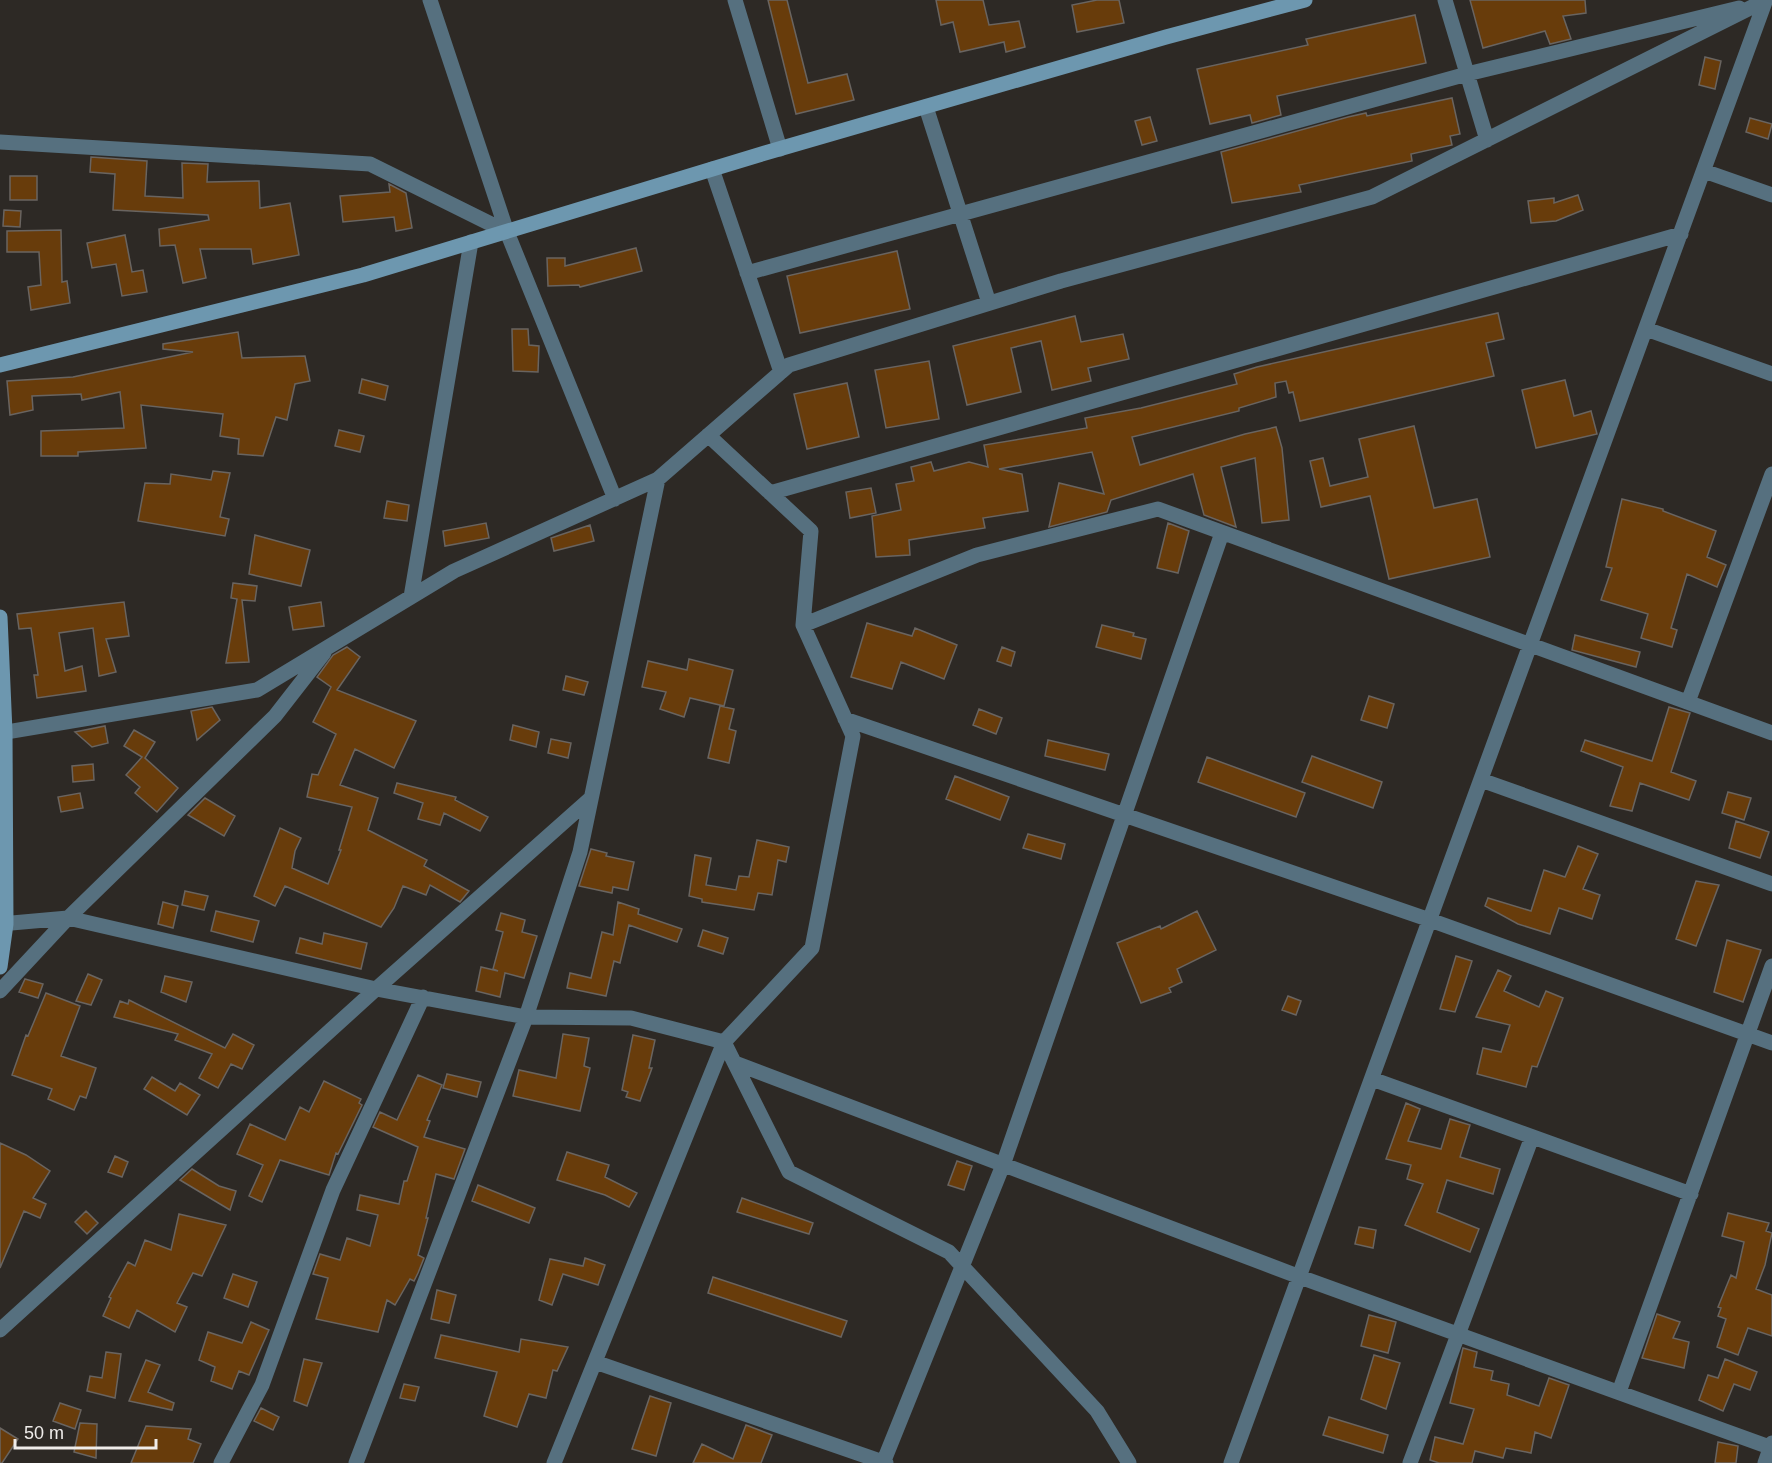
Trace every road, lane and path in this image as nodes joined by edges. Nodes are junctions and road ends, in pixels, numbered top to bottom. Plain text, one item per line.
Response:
1 (430, 0) edge
2 (735, 0) edge
3 (1305, 0) edge
4 (1445, 0) edge
5 (1766, 1) edge
6 (1467, 74) junction
7 (926, 107) junction
8 (1487, 140) junction
9 (0, 142) edge
10 (780, 149) junction
11 (712, 169) junction
12 (1704, 171) junction
13 (1772, 195) edge
14 (960, 214) junction
15 (507, 231) junction
16 (1681, 234) junction
17 (471, 242) junction
18 (747, 273) junction
19 (989, 303) junction
20 (1646, 329) junction
21 (0, 365) edge
22 (781, 372) junction
23 (1772, 374) edge
24 (708, 435) junction
25 (1772, 474) edge
26 (658, 480) junction
27 (770, 493) junction
28 (615, 498) junction
29 (1765, 515) edge
30 (1222, 533) junction
31 (411, 597) junction
32 (0, 617) edge
33 (802, 625) junction
34 (1531, 645) junction
35 (329, 647) junction
36 (1688, 702) junction
37 (845, 719) junction
38 (2, 732) edge
39 (1772, 733) edge
40 (1481, 780) junction
41 (591, 798) junction
42 (1125, 814) junction
43 (1772, 884) edge
44 (68, 918) junction
45 (1430, 920) junction
46 (3, 924) edge
47 (1772, 966) edge
48 (0, 967) edge
49 (376, 989) junction
50 (0, 991) edge
51 (423, 997) junction
52 (526, 1017) junction
53 (1748, 1035) junction
54 (724, 1042) junction
55 (1772, 1043) edge
56 (735, 1063) junction
57 (1372, 1079) junction
58 (1532, 1137) junction
59 (1003, 1165) junction
60 (1691, 1194) junction
61 (962, 1266) junction
62 (1300, 1277) junction
63 (0, 1330) edge
64 (1458, 1335) junction
65 (595, 1362) junction
66 (1619, 1392) junction
67 (1771, 1446) edge
68 (221, 1463) edge
69 (356, 1463) edge
70 (554, 1463) edge
71 (884, 1463) edge
72 (1129, 1463) edge
73 (1232, 1463) edge
74 (1410, 1463) edge
75 (1765, 1463) edge

1 - 15 street
2 - 10 street
3 - 7 street
4 - 6 street
5 - 6 street
5 - 8 street
5 - 12 street
6 - 8 street
6 - 14 street
7 - 10 street
7 - 14 street
8 - 19 street
9 - 15 street
10 - 11 street
11 - 15 street
11 - 18 street
12 - 13 street
12 - 16 street
14 - 18 street
14 - 19 street
15 - 17 street
15 - 28 street
16 - 20 street
16 - 27 street
17 - 21 street
17 - 31 street
18 - 22 street
19 - 22 street
20 - 23 street
20 - 34 street
22 - 24 street
24 - 26 street
24 - 27 street
25 - 29 street
26 - 28 street
26 - 41 street
27 - 33 street
28 - 31 street
29 - 36 street
30 - 33 street
30 - 34 street
30 - 42 street
31 - 35 street
32 - 38 street
33 - 37 street
34 - 36 street
34 - 40 street
35 - 38 street
35 - 44 street
36 - 39 street
37 - 42 street
37 - 54 street
38 - 46 street
40 - 43 street
40 - 45 street
41 - 49 street
41 - 52 street
42 - 45 street
42 - 59 street
44 - 46 street
44 - 49 street
44 - 50 street
45 - 53 street
45 - 57 street
46 - 48 street
47 - 53 street
49 - 51 street
49 - 63 street
51 - 52 street
51 - 68 street
52 - 54 street
52 - 69 street
53 - 55 street
53 - 60 street
54 - 56 street
54 - 65 street
56 - 59 street
56 - 61 street
57 - 58 street
57 - 62 street
58 - 60 street
58 - 64 street
59 - 61 street
59 - 62 street
60 - 66 street
61 - 71 street
61 - 72 street
62 - 64 street
62 - 73 street
64 - 66 street
64 - 74 street
65 - 70 street
65 - 71 street
66 - 67 street
67 - 75 street

